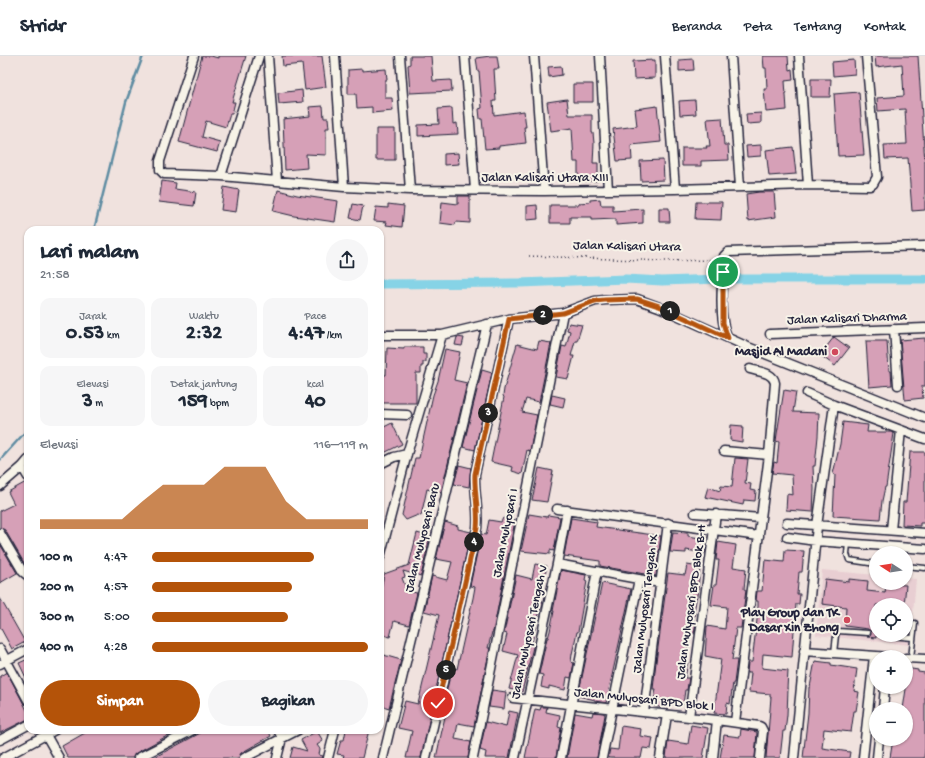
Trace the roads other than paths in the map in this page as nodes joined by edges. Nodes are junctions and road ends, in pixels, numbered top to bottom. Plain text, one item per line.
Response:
1 (194, 56) edge
2 (259, 56) edge
3 (268, 56) edge
4 (335, 56) edge
5 (400, 56) edge
6 (466, 56) edge
7 (534, 56) edge
8 (600, 56) edge
9 (665, 56) edge
10 (731, 56) edge
11 (799, 56) edge
12 (866, 56) edge
13 (221, 176) junction
14 (277, 181) junction
15 (808, 185) junction
16 (344, 187) junction
17 (740, 187) junction
18 (675, 189) junction
19 (410, 190) junction
20 (476, 190) junction
21 (608, 190) junction
22 (544, 191) junction
23 (925, 246) edge
24 (563, 313) junction
25 (509, 319) junction
26 (487, 324) junction
27 (925, 328) edge
28 (894, 329) junction
29 (770, 334) dead end
30 (384, 335) edge
31 (442, 335) junction
32 (728, 338) junction
33 (750, 369) dead end
34 (898, 385) dead end
35 (806, 393) dead end
36 (834, 406) junction
37 (384, 414) edge
38 (407, 415) dead end
39 (925, 418) edge
40 (901, 430) junction
41 (925, 439) edge
42 (724, 451) dead end
43 (407, 454) junction
44 (769, 455) junction
45 (384, 462) edge
46 (24, 465) edge
47 (22, 467) junction
48 (24, 470) edge
49 (0, 486) edge
50 (556, 509) dead end
51 (567, 510) junction
52 (695, 513) dead end
53 (716, 514) junction
54 (761, 518) junction
55 (668, 523) junction
56 (787, 523) dead end
57 (816, 526) junction
58 (715, 529) junction
59 (891, 530) junction
60 (0, 532) edge
61 (925, 533) edge
62 (759, 536) junction
63 (787, 538) dead end
64 (816, 541) junction
65 (384, 542) edge
66 (848, 543) junction
67 (925, 549) edge
68 (869, 563) edge
69 (557, 564) junction
70 (913, 567) edge
71 (925, 568) edge
72 (596, 571) junction
73 (24, 573) edge
74 (639, 579) junction
75 (660, 583) junction
76 (915, 623) dead end
77 (868, 633) dead end
78 (913, 633) edge
79 (0, 649) edge
80 (24, 651) edge
81 (804, 651) junction
82 (834, 653) junction
83 (869, 656) edge
84 (913, 658) edge
85 (925, 659) edge
86 (3, 662) edge
87 (24, 694) edge
88 (870, 694) edge
89 (513, 698) dead end
90 (527, 700) junction
91 (572, 705) junction
92 (612, 709) junction
93 (644, 712) junction
94 (667, 715) junction
95 (688, 717) junction
96 (717, 720) junction
97 (735, 722) junction
98 (24, 727) edge
99 (184, 734) edge
100 (280, 734) edge
101 (290, 734) edge
102 (334, 734) edge
103 (46, 735) joint
104 (282, 738) junction
105 (0, 740) edge
106 (878, 746) edge
107 (3, 758) edge
108 (59, 758) edge
109 (138, 758) edge
110 (244, 758) edge
111 (277, 758) edge
112 (328, 758) edge
113 (383, 758) edge
114 (426, 758) edge
115 (473, 758) edge
116 (516, 758) edge
117 (561, 758) edge
118 (602, 758) edge
119 (660, 758) edge
120 (713, 758) edge
121 (760, 758) edge
122 (794, 758) edge
123 (863, 758) edge
124 (877, 758) edge

1 - 13 street, Jalan Kalisari Utara XIII
2 - 13 street
3 - 14 street
4 - 16 street
5 - 19 street
6 - 20 street
7 - 22 street
8 - 21 street
9 - 18 street
10 - 17 street
11 - 15 street
12 - 15 street, Jalan Kalisari Utara XIII
13 - 14 street, Jalan Kalisari Utara XIII
14 - 16 street, Jalan Kalisari Utara XIII
15 - 17 street, Jalan Kalisari Utara XIII
16 - 19 street, Jalan Kalisari Utara XIII
17 - 18 street, Jalan Kalisari Utara XIII
18 - 21 street, Jalan Kalisari Utara XIII
19 - 20 street, Jalan Kalisari Utara XIII
20 - 22 street, Jalan Kalisari Utara XIII
21 - 22 street, Jalan Kalisari Utara XIII
23 - 32 street
24 - 25 street
24 - 32 street
24 - 115 street, Jalan Mulyosari I
25 - 26 street
25 - 114 street
26 - 31 street
26 - 113 street, Jalan Mulyosari Baru
27 - 28 street, Jalan Kalisari Dharma
28 - 29 street, Jalan Kalisari Dharma
28 - 34 street
30 - 31 street
31 - 43 street
32 - 39 street
33 - 44 street
35 - 36 street
36 - 40 street
36 - 57 street
37 - 38 street
40 - 41 street
40 - 59 street
42 - 44 street
43 - 45 street
43 - 65 street
44 - 54 street
46 - 47 street
47 - 48 street
47 - 49 street
50 - 51 street
51 - 55 street
51 - 69 street, Jalan Mulyosari Tengah V
52 - 53 street
53 - 54 street
53 - 58 street, Jalan Mulyosari BPD Blok B-H
54 - 62 street
55 - 58 street
55 - 75 street, Jalan Mulyosari Tengah IX
56 - 57 street
57 - 59 street
57 - 64 street
58 - 62 street
58 - 95 street, Jalan Mulyosari BPD Blok B-H
59 - 61 street
60 - 73 street
62 - 97 street
63 - 64 street
64 - 66 street
64 - 81 street
66 - 67 street
66 - 68 lane
69 - 72 street
69 - 90 street, Jalan Mulyosari Tengah V
70 - 71 lane
72 - 74 street
72 - 91 street
74 - 75 street
74 - 92 street
75 - 93 street, Jalan Mulyosari Tengah IX
76 - 78 lane
77 - 82 lane
79 - 86 street
80 - 86 street
81 - 82 street
81 - 122 street
82 - 83 street
84 - 85 street
86 - 87 street
88 - 123 street
89 - 90 street, Jalan Mulyosari BPD Blok I
90 - 91 street, Jalan Mulyosari BPD Blok I
90 - 116 street, Jalan Mulyosari Tengah V
91 - 92 street, Jalan Mulyosari BPD Blok I
91 - 117 street
92 - 93 street, Jalan Mulyosari BPD Blok I
92 - 118 street
93 - 94 street, Jalan Mulyosari BPD Blok I
94 - 95 street, Jalan Mulyosari BPD Blok I
94 - 119 street
95 - 96 street, Jalan Mulyosari BPD Blok I
96 - 97 street, Jalan Mulyosari BPD Blok I
96 - 120 street
97 - 121 street, Jalan Mulyosari BPD Blok I
98 - 105 street
99 - 109 street
100 - 104 street
101 - 104 street
102 - 112 street
103 - 107 street
103 - 108 street
104 - 110 street
104 - 111 street
106 - 124 street

